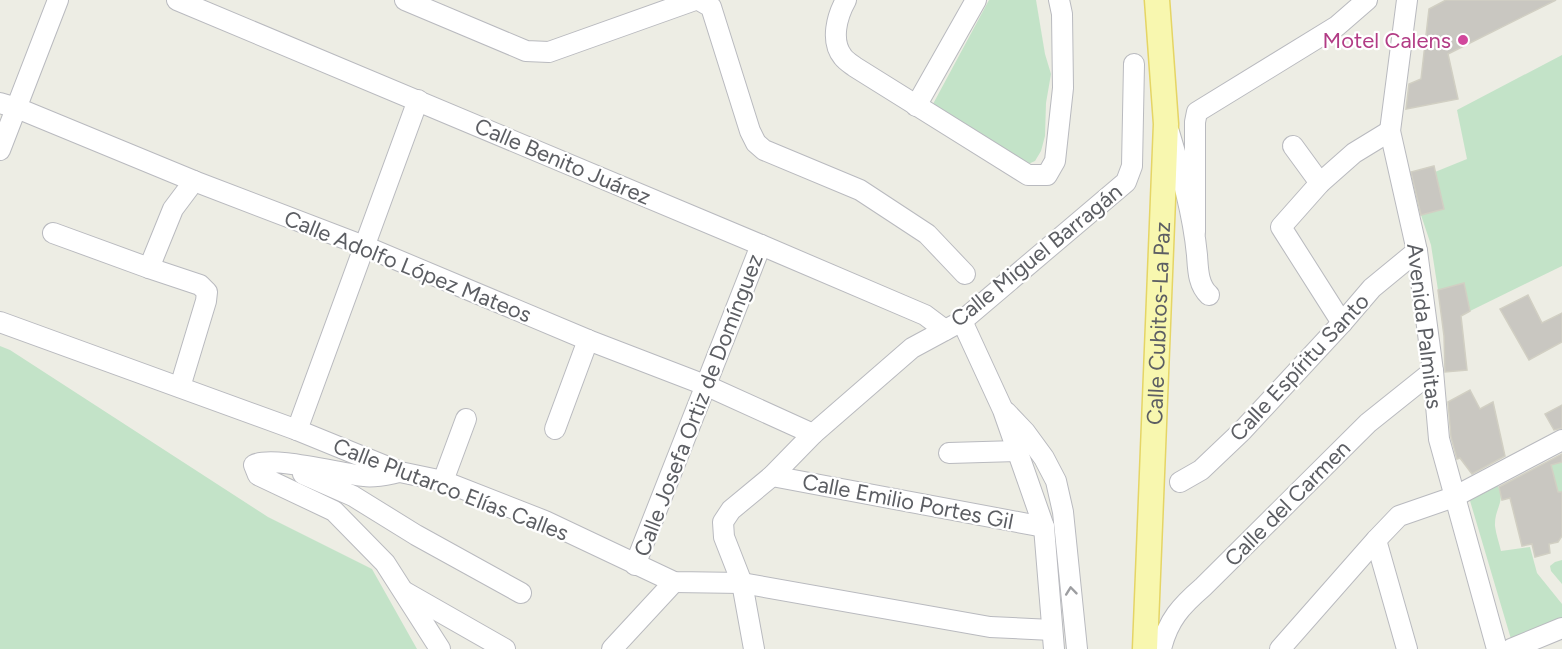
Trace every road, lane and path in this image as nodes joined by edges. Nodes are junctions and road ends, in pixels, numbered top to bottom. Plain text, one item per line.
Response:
1 (58, 0) edge
2 (177, 0) edge
3 (405, 0) edge
4 (846, 0) edge
5 (976, 0) edge
6 (1059, 0) edge
7 (1158, 0) edge
8 (1367, 0) edge
9 (1407, 0) edge
10 (705, 2) edge
11 (1134, 64) dead end
12 (418, 100) junction
13 (8, 106) edge
14 (916, 106) junction
15 (1166, 124) junction
16 (1390, 130) junction
17 (1293, 146) dead end
18 (0, 150) edge
19 (194, 181) junction
20 (1320, 183) junction
21 (1195, 232) junction
22 (53, 233) dead end
23 (761, 245) junction
24 (364, 246) junction
25 (1417, 251) junction
26 (149, 268) junction
27 (965, 274) dead end
28 (1209, 294) dead end
29 (0, 322) edge
30 (1342, 323) junction
31 (953, 325) junction
32 (588, 340) junction
33 (1433, 372) junction
34 (705, 386) junction
35 (180, 387) junction
36 (1003, 410) junction
37 (466, 419) dead end
38 (555, 429) dead end
39 (297, 430) junction
40 (813, 434) junction
41 (1562, 440) edge
42 (1017, 451) junction
43 (949, 453) dead end
44 (275, 462) junction
45 (400, 472) junction
46 (772, 476) junction
47 (443, 481) junction
48 (1180, 482) dead end
49 (1454, 497) junction
50 (1044, 527) junction
51 (1376, 540) junction
52 (635, 565) junction
53 (674, 582) junction
54 (742, 583) junction
55 (403, 591) junction
56 (521, 593) dead end
57 (1562, 628) edge
58 (1053, 640) edge
59 (440, 649) edge
60 (505, 649) edge
61 (612, 649) edge
62 (754, 649) edge
63 (1077, 649) edge
64 (1145, 649) edge
65 (1161, 649) edge
66 (1280, 649) edge
67 (1407, 649) edge
68 (1497, 649) edge
69 (1511, 649) edge

1 - 13 street
2 - 12 street, Calle Benito Juárez
3 - 10 street
4 - 14 street
5 - 14 street
6 - 14 street
7 - 15 main road, Calle Cubitos-La Paz
8 - 21 street
9 - 16 street, Avenida Palmitas
10 - 27 street
11 - 31 street, Calle Miguel Barragán
12 - 23 street, Calle Benito Juárez
12 - 24 street
13 - 18 street
13 - 19 street, Calle Adolfo López Mateos
15 - 21 street
15 - 64 main road, Calle Cubitos-La Paz
16 - 20 street
16 - 25 street, Avenida Palmitas
17 - 20 street
19 - 24 street, Calle Adolfo López Mateos
19 - 26 street
20 - 30 street
21 - 28 street
22 - 26 street
23 - 31 street, Calle Benito Juárez
23 - 34 street, Calle Josefa Ortiz de Domínguez
24 - 32 street, Calle Adolfo López Mateos
24 - 39 street
25 - 30 street, Calle Espíritu Santo
25 - 33 street, Avenida Palmitas
26 - 35 street
29 - 35 street, Calle Plutarco Elías Calles
30 - 48 street, Calle Espíritu Santo
31 - 36 street
31 - 40 street, Calle Miguel Barragán
32 - 34 street, Calle Adolfo López Mateos
32 - 38 street
33 - 49 street, Avenida Palmitas
33 - 65 street, Calle del Carmen
34 - 40 street, Calle Adolfo López Mateos
34 - 52 street, Calle Josefa Ortiz de Domínguez
35 - 39 street, Calle Plutarco Elías Calles
36 - 42 street
63 -> 36 street
37 - 47 street
39 - 45 street, Calle Plutarco Elías Calles
40 - 46 street, Calle Miguel Barragán
41 - 49 street
42 - 43 street
42 - 50 street
44 - 45 street
44 - 55 street
44 - 56 street
45 - 47 street, Calle Plutarco Elías Calles
46 - 50 street, Calle Emilio Portes Gil
46 - 54 street, Calle Miguel Barragán
47 - 52 street, Calle Plutarco Elías Calles
49 - 51 street
49 - 68 street, Avenida Palmitas
50 - 58 street
51 - 66 street
51 - 67 street
52 - 53 street, Calle Plutarco Elías Calles
53 - 54 street, Calle Plutarco Elías Calles
53 - 61 street
54 - 58 street, Calle Plutarco Elías Calles
54 - 62 street
55 - 59 street
55 - 60 street
57 - 69 street

